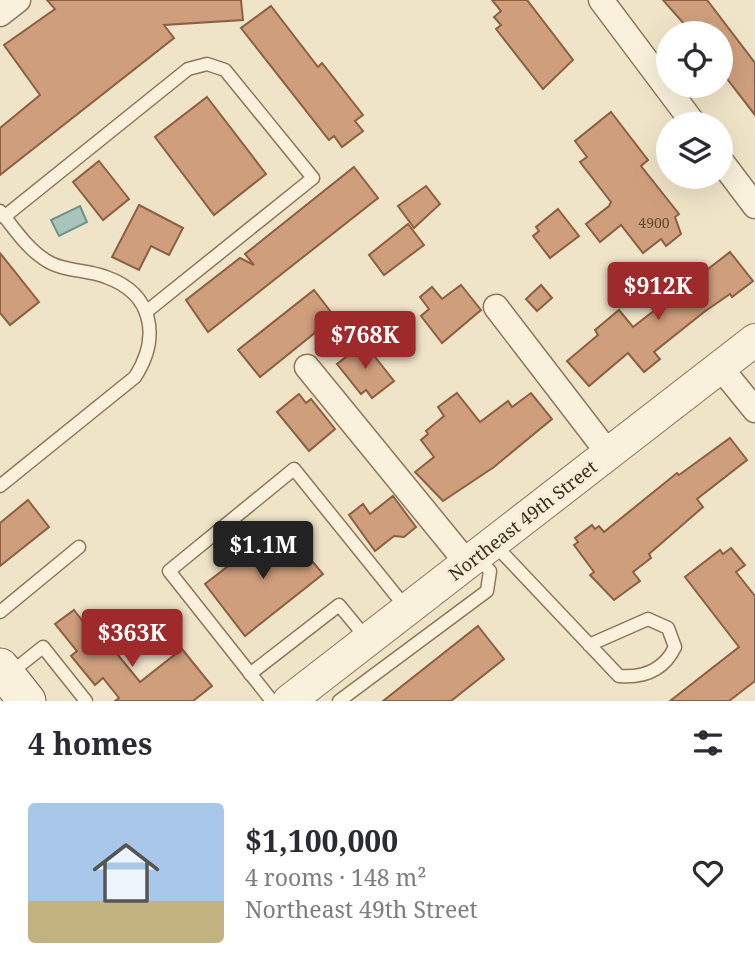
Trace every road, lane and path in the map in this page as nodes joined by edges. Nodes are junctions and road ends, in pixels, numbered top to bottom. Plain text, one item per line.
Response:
1 (18, 0) edge
2 (601, 0) edge
3 (0, 14) edge
4 (685, 112) edge
5 (733, 177) edge
6 (755, 206) edge
7 (2, 214) edge
8 (496, 307) dead end
9 (145, 312) junction
10 (755, 340) edge
11 (307, 367) dead end
12 (720, 367) junction
13 (755, 410) edge
14 (609, 454) junction
15 (0, 486) edge
16 (79, 547) dead end
17 (479, 555) junction
18 (408, 610) junction
19 (0, 611) edge
20 (368, 640) junction
21 (589, 645) junction
22 (250, 674) junction
23 (11, 681) edge
24 (86, 701) edge
25 (272, 701) edge
26 (289, 701) edge
27 (339, 701) edge

1 - 3 street
2 - 4 street
5 - 6 street
7 - 9 lane
7 - 9 lane
8 - 14 street
9 - 15 lane
10 - 12 street, Northeast 49th Street
11 - 17 street
12 - 13 street
12 - 14 street, Northeast 49th Street
14 - 17 street, Northeast 49th Street
16 - 19 lane
17 - 18 street, Northeast 49th Street
17 - 21 lane
17 - 27 lane
18 - 20 street, Northeast 49th Street
18 - 22 lane
20 - 22 lane
20 - 26 street, Northeast 49th Street
21 - 21 lane
22 - 25 lane
23 - 24 lane

